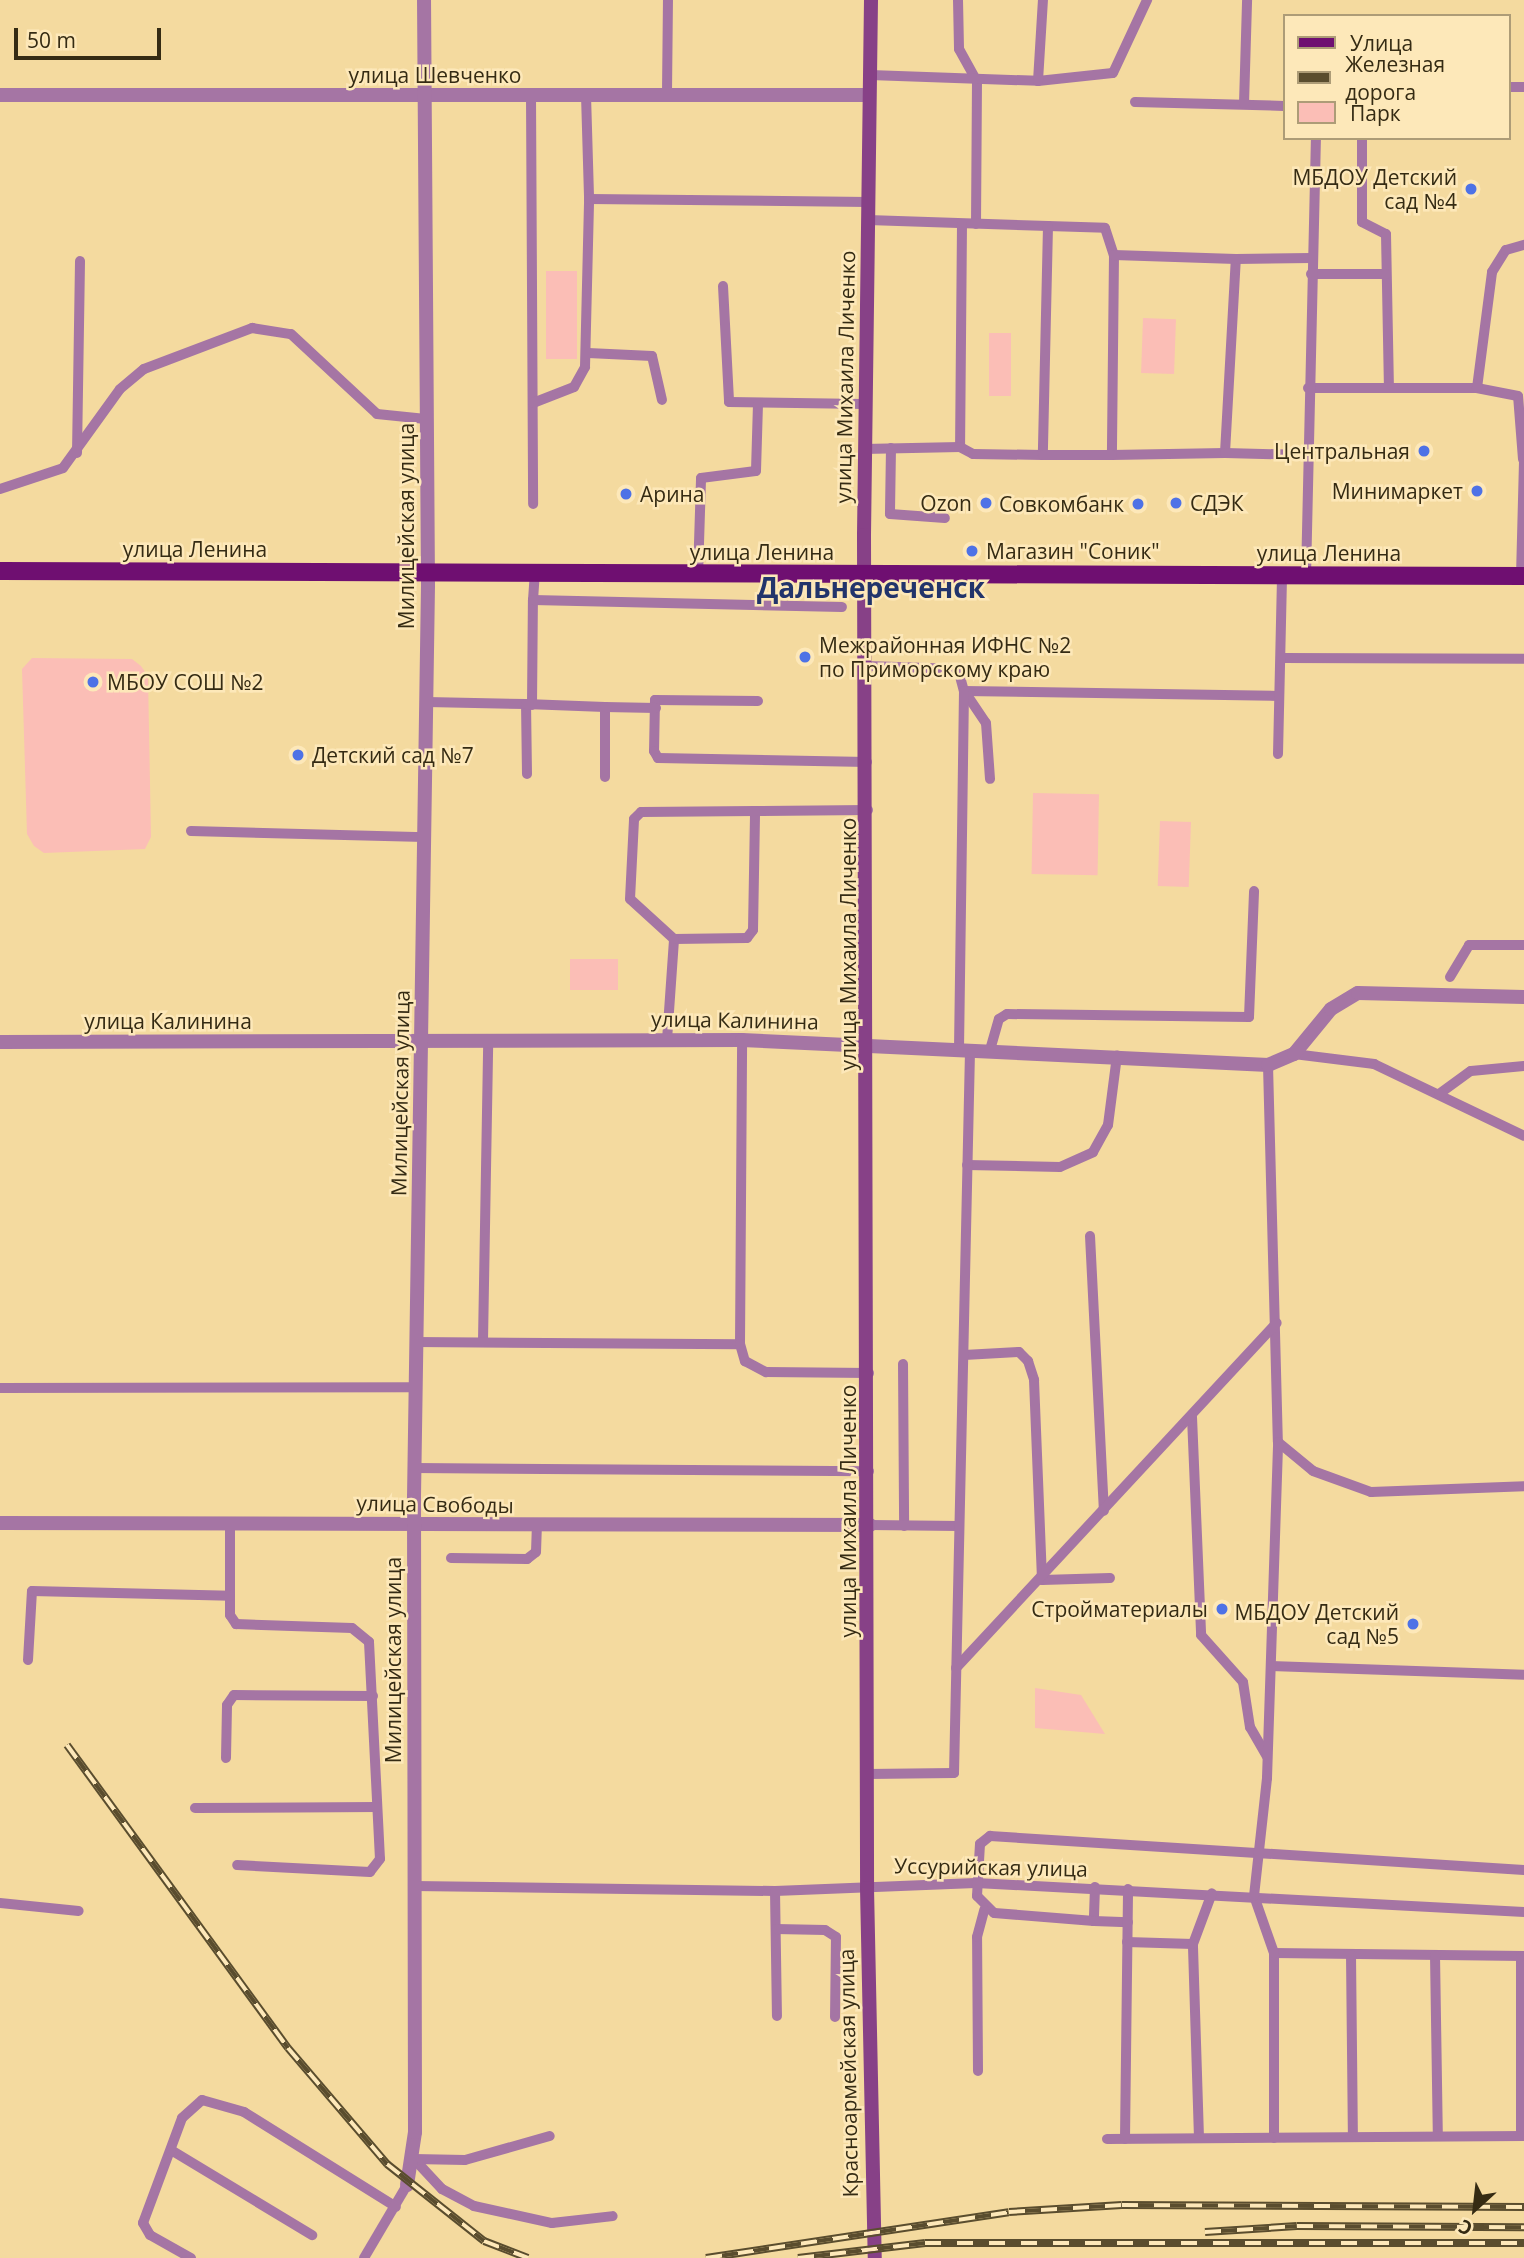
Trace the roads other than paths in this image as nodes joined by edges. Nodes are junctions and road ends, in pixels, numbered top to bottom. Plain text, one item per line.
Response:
1 (424, 0) edge
2 (668, 0) edge
3 (872, 0) edge
4 (958, 0) edge
5 (1043, 0) edge
6 (1147, 0) edge
7 (1247, 0) edge
8 (870, 75) junction
9 (977, 81) junction
10 (1038, 81) junction
11 (667, 93) junction
12 (586, 94) junction
13 (0, 95) edge
14 (869, 95) junction
15 (531, 96) junction
16 (422, 97) junction
17 (1135, 102) dead end
18 (1244, 104) junction
19 (1282, 106) edge
20 (1316, 140) edge
21 (1362, 140) edge
22 (589, 199) junction
23 (868, 202) junction
24 (868, 220) junction
25 (962, 224) junction
26 (976, 224) junction
27 (1048, 226) junction
28 (1524, 246) edge
29 (1114, 255) junction
30 (1236, 258) junction
31 (1311, 258) junction
32 (80, 261) dead end
33 (1311, 274) junction
34 (1387, 274) junction
35 (723, 286) dead end
36 (588, 353) junction
37 (1389, 387) junction
38 (1308, 388) junction
39 (1477, 388) junction
40 (662, 400) dead end
41 (533, 403) junction
42 (758, 404) junction
43 (864, 404) junction
44 (426, 419) junction
45 (960, 447) junction
46 (891, 448) junction
47 (864, 449) junction
48 (1225, 453) junction
49 (76, 454) junction
50 (1044, 455) junction
51 (1112, 455) junction
52 (1306, 455) junction
53 (1523, 459) edge
54 (0, 489) edge
55 (533, 504) dead end
56 (945, 518) dead end
57 (0, 571) edge
58 (428, 572) junction
59 (535, 573) junction
60 (698, 575) junction
61 (1282, 575) junction
62 (866, 576) junction
63 (1306, 576) junction
64 (1522, 576) edge
65 (533, 600) junction
66 (842, 607) dead end
67 (1282, 658) junction
68 (1524, 659) edge
69 (867, 666) junction
70 (964, 691) junction
71 (1279, 696) junction
72 (758, 701) dead end
73 (427, 702) junction
74 (529, 704) junction
75 (605, 707) junction
76 (656, 708) junction
77 (1278, 754) dead end
78 (867, 762) junction
79 (527, 774) dead end
80 (605, 777) dead end
81 (990, 779) dead end
82 (868, 810) junction
83 (755, 811) junction
84 (191, 831) dead end
85 (425, 837) junction
86 (1254, 891) dead end
87 (674, 939) junction
88 (1524, 945) edge
89 (1450, 977) dead end
90 (1524, 997) edge
91 (423, 1040) junction
92 (667, 1040) junction
93 (742, 1040) junction
94 (488, 1041) junction
95 (0, 1042) edge
96 (869, 1044) junction
97 (964, 1049) junction
98 (990, 1050) junction
99 (1294, 1055) junction
100 (1117, 1056) junction
101 (1268, 1065) junction
102 (1524, 1066) edge
103 (1439, 1094) junction
104 (1524, 1136) edge
105 (967, 1165) junction
106 (1090, 1236) dead end
107 (1277, 1323) junction
108 (483, 1341) junction
109 (416, 1342) junction
110 (740, 1344) junction
111 (964, 1355) dead end
112 (903, 1364) dead end
113 (869, 1373) junction
114 (415, 1387) junction
115 (0, 1388) edge
116 (1192, 1417) junction
117 (1278, 1442) junction
118 (414, 1468) junction
119 (869, 1471) junction
120 (1524, 1486) edge
121 (1104, 1511) junction
122 (0, 1522) edge
123 (230, 1522) junction
124 (414, 1524) junction
125 (870, 1525) junction
126 (904, 1526) junction
127 (959, 1526) junction
128 (537, 1527) junction
129 (452, 1558) dead end
130 (1110, 1578) dead end
131 (1042, 1580) junction
132 (230, 1596) junction
133 (28, 1660) dead end
134 (1271, 1666) junction
135 (956, 1668) junction
136 (1524, 1675) edge
137 (373, 1696) junction
138 (1268, 1757) junction
139 (226, 1758) dead end
140 (868, 1774) junction
141 (377, 1807) junction
142 (195, 1808) dead end
143 (1260, 1852) junction
144 (237, 1865) dead end
145 (1524, 1870) edge
146 (976, 1883) junction
147 (414, 1886) junction
148 (867, 1888) junction
149 (1095, 1888) junction
150 (1128, 1889) junction
151 (775, 1891) junction
152 (1212, 1893) junction
153 (1254, 1896) junction
154 (0, 1903) edge
155 (984, 1910) junction
156 (79, 1911) dead end
157 (1524, 1912) edge
158 (1094, 1921) junction
159 (1128, 1922) junction
160 (776, 1929) junction
161 (1128, 1942) junction
162 (1193, 1944) junction
163 (1274, 1954) junction
164 (1351, 1955) junction
165 (1435, 1955) junction
166 (1522, 1956) edge
167 (777, 2016) dead end
168 (835, 2017) dead end
169 (978, 2071) dead end
170 (550, 2136) dead end
171 (1438, 2136) junction
172 (1523, 2136) edge
173 (1353, 2137) junction
174 (1199, 2138) junction
175 (1274, 2138) junction
176 (1107, 2139) dead end
177 (1125, 2139) junction
178 (171, 2150) junction
179 (414, 2159) junction
180 (407, 2185) joint
181 (396, 2207) junction
182 (613, 2216) dead end
183 (312, 2235) dead end
184 (191, 2258) edge
185 (364, 2258) edge
186 (875, 2258) edge

1 - 16 street, Милицейская улица
2 - 11 lane
3 - 8 main road, улица Михаила Личенко
4 - 9 lane
5 - 10 lane
6 - 10 lane
7 - 18 lane
8 - 9 lane
8 - 14 main road, улица Михаила Личенко
9 - 10 lane
9 - 26 lane
11 - 12 street, улица Шевченко
11 - 14 street, улица Шевченко
12 - 15 street, улица Шевченко
12 - 22 lane
13 - 16 street, улица Шевченко
14 - 23 main road, улица Михаила Личенко
15 - 16 street, улица Шевченко
15 - 41 lane
16 - 44 street, Милицейская улица
17 - 18 lane
18 - 19 lane
20 - 31 lane
21 - 34 lane
22 - 23 lane
22 - 36 lane
23 - 24 main road, улица Михаила Личенко
24 - 25 lane
24 - 43 main road, улица Михаила Личенко
25 - 26 lane
25 - 45 lane
26 - 27 lane
27 - 29 lane
27 - 50 lane
28 - 39 lane
29 - 30 lane
29 - 51 lane
30 - 31 lane
30 - 48 lane
31 - 33 lane
32 - 49 lane
33 - 34 lane
33 - 38 lane
34 - 37 lane
35 - 42 lane
36 - 40 lane
36 - 41 lane
37 - 38 lane
37 - 39 lane
38 - 52 lane
39 - 53 lane
41 - 55 lane
42 - 43 lane
42 - 60 lane
43 - 47 main road, улица Михаила Личенко
44 - 49 lane
44 - 58 street, Милицейская улица
45 - 46 lane
45 - 50 lane
46 - 47 lane
46 - 56 lane
47 - 62 main road, улица Михаила Личенко
48 - 51 lane
48 - 52 lane
49 - 54 lane
50 - 51 lane
52 - 63 lane
53 - 64 lane
57 - 58 main road, улица Ленина
58 - 59 main road, улица Ленина
58 - 73 street, Милицейская улица
59 - 60 main road, улица Ленина
59 - 65 lane
60 - 62 main road, улица Ленина
61 - 62 main road, улица Ленина
61 - 63 main road, улица Ленина
61 - 67 lane
62 - 69 main road, улица Михаила Личенко
63 - 64 main road, улица Ленина
65 - 66 lane
65 - 74 lane
67 - 68 lane
67 - 71 lane
69 - 70 lane
69 - 78 main road, улица Михаила Личенко
70 - 71 lane
70 - 81 lane
70 - 97 lane
71 - 77 lane
72 - 76 lane
73 - 74 lane
73 - 85 street, Милицейская улица
74 - 75 lane
74 - 79 lane
75 - 76 lane
75 - 80 lane
76 - 78 lane
78 - 82 main road, улица Михаила Личенко
82 - 83 lane
82 - 96 main road, улица Михаила Личенко
83 - 87 lane
83 - 87 lane
84 - 85 lane
85 - 91 street, Милицейская улица
86 - 98 lane
87 - 92 lane
88 - 89 lane
90 - 99 street
91 - 94 street, улица Калинина
91 - 95 street, улица Калинина
91 - 109 street, Милицейская улица
92 - 93 street, улица Калинина
92 - 94 street, улица Калинина
93 - 96 street, улица Калинина
93 - 110 lane
94 - 108 lane
96 - 97 street, улица Калинина
96 - 113 main road, улица Михаила Личенко
97 - 98 street, улица Калинина
97 - 105 lane
98 - 100 street, улица Калинина
99 - 101 street, улица Калинина
99 - 103 lane
100 - 101 street, улица Калинина
100 - 105 lane
101 - 107 lane
102 - 103 lane
103 - 104 lane
105 - 127 lane
106 - 121 lane
107 - 116 lane
107 - 117 lane
108 - 109 lane
108 - 110 lane
109 - 114 street, Милицейская улица
110 - 113 lane
111 - 131 lane
112 - 126 lane
113 - 119 main road, улица Михаила Личенко
114 - 115 lane
114 - 118 street, Милицейская улица
116 - 121 lane
116 - 138 lane
117 - 120 lane
117 - 134 lane
118 - 119 lane
118 - 124 street, Милицейская улица
119 - 125 main road, улица Михаила Личенко
121 - 131 lane
122 - 123 street, улица Свободы
123 - 124 street, улица Свободы
123 - 132 lane
124 - 128 street, улица Свободы
124 - 147 street, Милицейская улица
125 - 126 lane
125 - 128 street, улица Свободы
125 - 140 main road, улица Михаила Личенко
126 - 127 lane
127 - 135 lane
128 - 129 lane
130 - 131 lane
131 - 135 lane
132 - 133 lane
132 - 137 lane
134 - 136 lane
134 - 138 lane
135 - 140 lane
137 - 139 lane
137 - 141 lane
138 - 143 lane
140 - 148 main road, улица Михаила Личенко
141 - 142 lane
141 - 144 lane
143 - 145 lane
143 - 146 lane
143 - 153 lane
146 - 148 lane, Уссурийская улица
146 - 149 lane, Уссурийская улица
146 - 155 lane
147 - 151 lane, Уссурийская улица
147 - 179 street, Милицейская улица
148 - 151 lane, Уссурийская улица
148 - 186 main road, Красноармейская улица
149 - 150 lane, Уссурийская улица
149 - 158 lane
150 - 152 lane, Уссурийская улица
150 - 159 lane
151 - 160 lane
152 - 153 lane, Уссурийская улица
152 - 162 lane
153 - 157 lane, Уссурийская улица
153 - 163 lane
154 - 156 lane
155 - 158 lane
155 - 169 lane
158 - 159 lane
159 - 161 lane
160 - 167 lane
160 - 168 lane
161 - 162 lane
161 - 177 lane
162 - 174 lane
163 - 164 lane
163 - 175 lane
164 - 165 lane
164 - 173 lane
165 - 166 lane
165 - 171 lane
166 - 172 lane
170 - 179 lane
171 - 172 lane
171 - 173 lane
173 - 175 lane
174 - 175 lane
174 - 177 lane
176 - 177 lane
178 - 181 lane
178 - 183 lane
178 - 184 lane
179 - 180 street, Милицейская улица
179 - 182 lane
180 - 181 lane
181 - 185 lane

